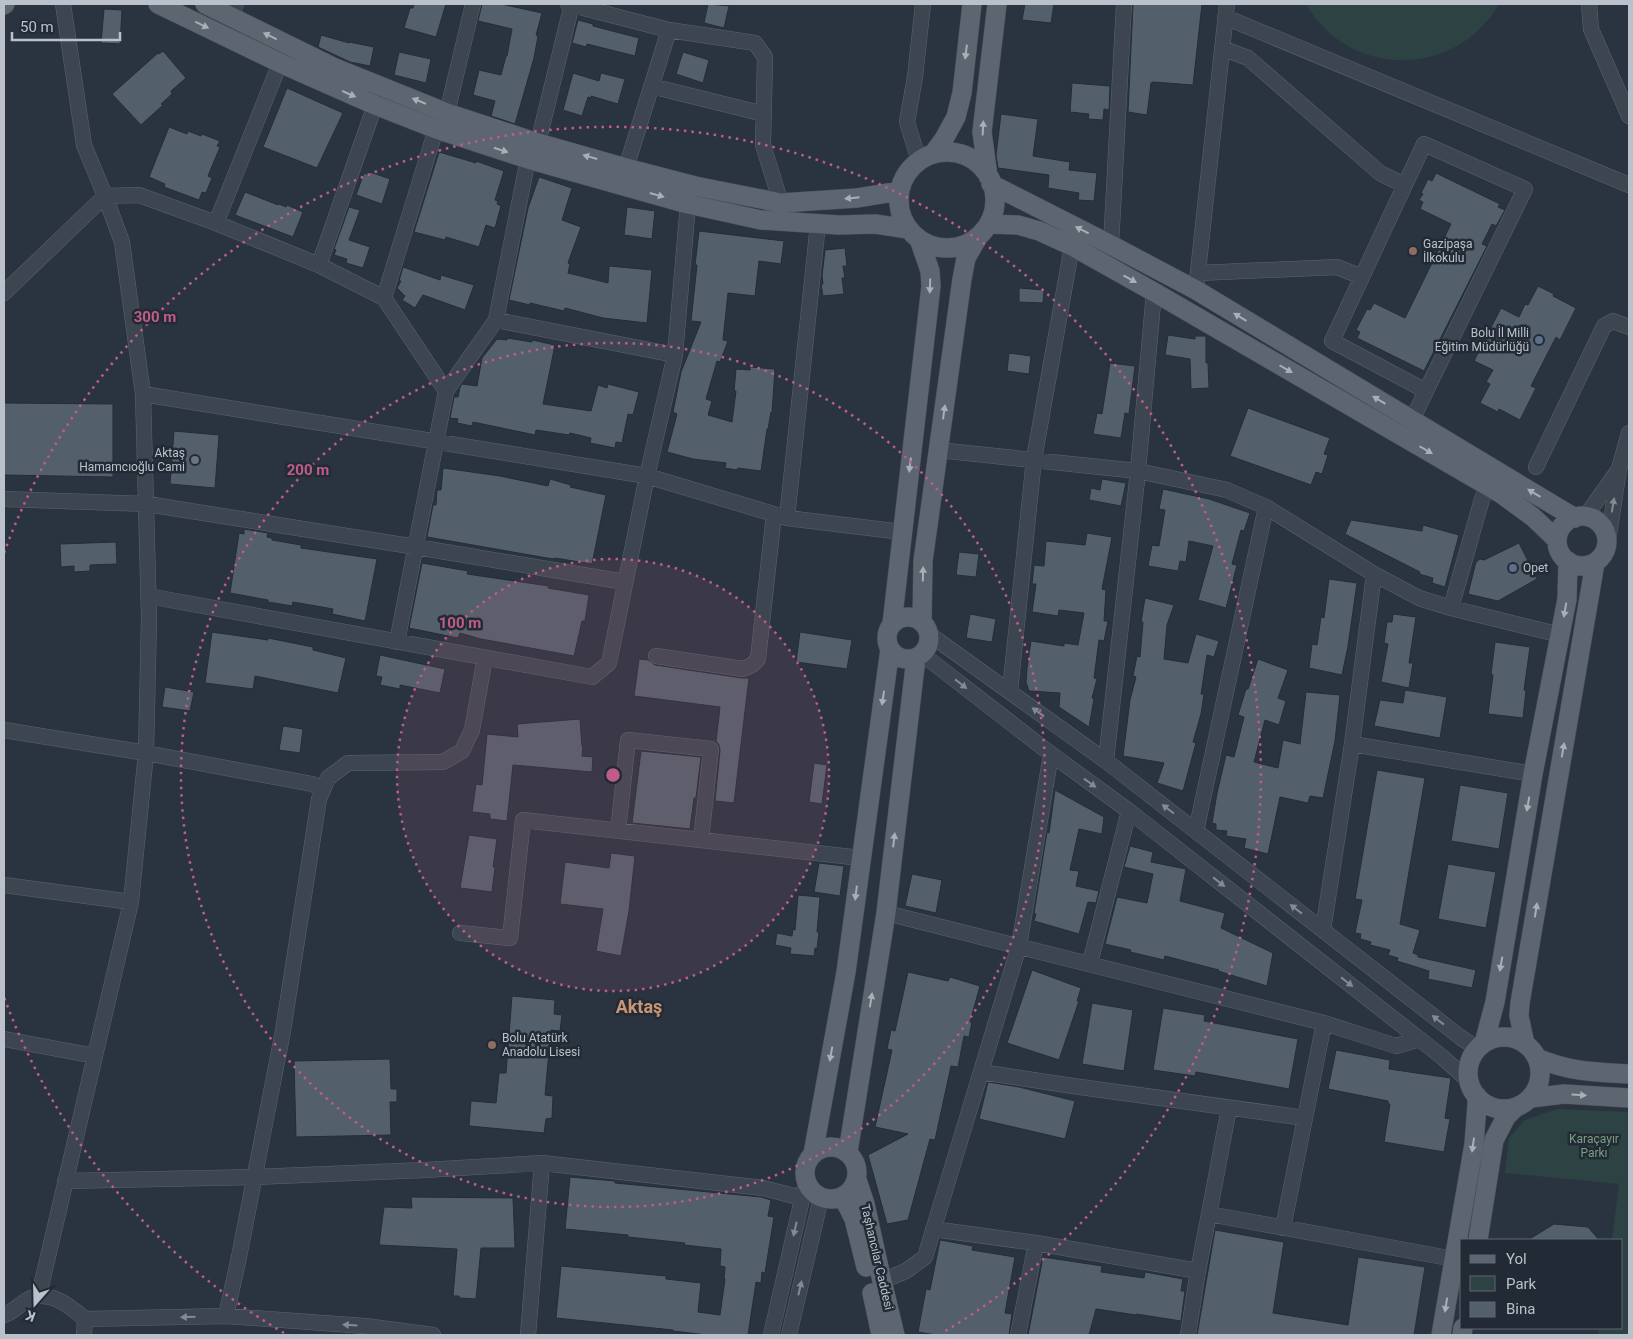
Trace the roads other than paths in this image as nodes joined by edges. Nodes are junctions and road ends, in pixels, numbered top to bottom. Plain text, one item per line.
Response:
1 (63, 4) edge
2 (158, 4) edge
3 (205, 4) edge
4 (473, 4) edge
5 (571, 4) edge
6 (923, 4) edge
7 (972, 4) edge
8 (997, 4) edge
9 (1124, 4) edge
10 (1589, 4) edge
11 (234, 10) edge
12 (1226, 10) edge
13 (669, 30) junction
14 (1222, 48) junction
15 (280, 63) junction
16 (651, 86) junction
17 (375, 105) junction
18 (447, 113) junction
19 (764, 114) junction
20 (1629, 116) edge
21 (436, 129) junction
22 (538, 143) junction
23 (926, 158) junction
24 (528, 159) junction
25 (626, 168) junction
26 (990, 180) junction
27 (1404, 185) junction
28 (1629, 185) edge
29 (900, 191) junction
30 (106, 196) junction
31 (781, 202) junction
32 (688, 204) junction
33 (216, 223) junction
34 (818, 224) junction
35 (984, 230) junction
36 (913, 234) junction
37 (1111, 245) junction
38 (1072, 246) junction
39 (319, 265) junction
40 (1362, 277) junction
41 (1197, 282) junction
42 (1154, 292) junction
43 (4, 293) edge
44 (384, 298) junction
45 (496, 320) junction
46 (1629, 327) edge
47 (675, 355) junction
48 (446, 391) junction
49 (1426, 391) junction
50 (143, 394) junction
51 (1412, 420) junction
52 (1629, 433) edge
53 (437, 441) junction
54 (938, 450) junction
55 (1034, 459) junction
56 (1536, 468) dead end
57 (1619, 469) junction
58 (1138, 470) junction
59 (647, 476) junction
60 (1488, 486) junction
61 (4, 500) edge
62 (147, 504) junction
63 (1266, 506) junction
64 (781, 516) junction
65 (1580, 517) junction
66 (902, 532) junction
67 (1557, 540) junction
68 (1608, 541) junction
69 (416, 547) junction
70 (1568, 561) junction
71 (1596, 563) junction
72 (1374, 574) junction
73 (625, 582) junction
74 (148, 596) junction
75 (1451, 608) junction
76 (892, 624) junction
77 (925, 628) junction
78 (1561, 636) junction
79 (397, 642) junction
80 (890, 649) junction
81 (656, 656) dead end
82 (919, 656) junction
83 (485, 658) junction
84 (1010, 691) junction
85 (4, 730) edge
86 (1352, 744) junction
87 (146, 753) junction
88 (1051, 754) junction
89 (1106, 762) junction
90 (1533, 774) junction
91 (323, 789) junction
92 (1129, 811) junction
93 (618, 831) junction
94 (1196, 831) junction
95 (701, 840) junction
96 (861, 858) junction
97 (4, 885) edge
98 (131, 902) junction
99 (886, 913) junction
100 (1323, 930) junction
101 (460, 932) dead end
102 (1019, 946) junction
103 (1090, 963) junction
104 (1324, 1023) junction
105 (4, 1039) edge
106 (1420, 1039) junction
107 (1481, 1046) junction
108 (1531, 1051) junction
109 (94, 1056) junction
110 (981, 1072) junction
111 (1629, 1074) edge
112 (1473, 1089) junction
113 (1629, 1098) edge
114 (1523, 1103) junction
115 (1229, 1108) junction
116 (1305, 1118) junction
117 (848, 1152) junction
118 (813, 1154) junction
119 (542, 1163) junction
120 (255, 1177) junction
121 (857, 1180) junction
122 (65, 1181) junction
123 (804, 1190) junction
124 (843, 1197) junction
125 (821, 1198) junction
126 (1209, 1214) junction
127 (1283, 1228) junction
128 (933, 1229) junction
129 (1478, 1239) edge
130 (1036, 1243) junction
131 (1454, 1259) junction
132 (1198, 1271) junction
133 (882, 1281) junction
134 (39, 1295) junction
135 (4, 1315) edge
136 (226, 1316) junction
137 (85, 1319) junction
138 (84, 1335) edge
139 (433, 1335) edge
140 (528, 1335) edge
141 (771, 1335) edge
142 (789, 1335) edge
143 (881, 1335) edge
144 (896, 1335) edge
145 (1018, 1335) edge
146 (1188, 1335) edge
147 (1441, 1335) edge

1 - 30 street
2 -> 15 main road
3 - 11 main road
4 - 18 street
5 - 13 street
5 - 22 street
6 - 23 street
7 -> 23 main road
26 -> 8 main road
9 - 37 street
10 - 20 street
18 -> 11 main road
12 - 14 street
12 - 28 street
13 - 16 street
13 - 19 street
14 - 27 street
14 - 41 street
15 -> 17 main road
15 - 33 street
16 - 19 street
16 - 25 street
17 - 21 main road
17 - 39 street
18 - 22 main road
19 - 31 street
21 -> 24 main road
21 - 44 street
25 -> 22 main road
23 - 26 main road
23 - 29 main road
24 -> 32 main road
24 - 45 street
25 - 31 main road
26 - 35 main road
37 -> 26 main road
27 - 40 street
27 - 49 street
29 -> 31 main road
29 - 36 main road
30 - 33 street
30 - 43 street
30 - 50 street
32 - 34 main road
32 - 47 street
33 - 39 street
34 - 36 main road
34 - 64 street
35 - 36 main road
35 - 38 main road
54 -> 35 main road
36 -> 66 main road
37 - 41 main road
38 -> 42 main road
38 - 55 street
39 - 44 street
40 - 41 street
40 - 49 street
51 -> 41 main road
42 - 58 street
42 -> 60 main road
44 - 48 street
45 - 47 street
45 - 48 street
46 - 56 street
47 - 59 street
48 - 53 street
49 - 51 street
50 - 53 street
50 - 62 street
65 -> 51 main road
52 - 57 street
53 - 59 street
53 - 69 street
54 - 55 street
77 -> 54 main road
55 - 58 street
55 - 84 street
57 - 65 street
68 -> 57 street
58 - 63 street
58 - 89 street
59 - 64 street
59 - 73 street
60 - 67 main road
60 - 75 street
61 - 62 street
62 - 69 street
62 - 74 street
63 - 72 street
63 - 94 street
64 - 66 street
64 - 81 street
65 - 67 main road
65 - 68 main road
66 - 76 main road
67 - 70 main road
68 - 71 main road
69 - 73 street
69 - 79 street
70 - 71 main road
70 -> 78 main road
108 -> 71 main road
72 - 75 street
72 - 86 street
73 - 83 street
74 - 79 street
74 - 87 street
75 - 78 street
76 - 77 main road
76 - 80 main road
77 - 82 main road
77 - 84 street
78 - 90 main road
79 - 83 street
80 - 82 main road
80 -> 96 main road
82 -> 88 street
99 -> 82 main road
83 - 91 street
89 -> 84 street
85 - 87 street
86 - 90 street
86 - 100 street
87 - 91 street
87 - 98 street
88 -> 92 street
88 - 102 street
94 -> 89 street
90 -> 107 main road
91 - 120 street
92 - 103 street
92 -> 106 street
93 - 95 street
93 - 95 street
93 - 101 street
100 -> 94 street
95 - 96 street
96 -> 118 main road
97 - 98 street
98 - 109 street
99 - 102 street
117 -> 99 main road
107 -> 100 street
102 - 103 street
102 - 110 street
103 - 104 street
104 - 106 street
104 - 116 street
105 - 109 street
106 - 112 street
107 - 108 main road
107 - 112 main road
108 - 111 main road
108 - 114 main road
109 - 122 street
110 - 115 street
110 - 128 street
112 - 114 main road
112 -> 131 main road
114 -> 113 main road
114 - 129 main road
115 - 116 street
115 - 126 street
116 - 127 street
117 - 118 main road
117 - 121 main road
118 - 123 main road
119 - 120 street
119 - 123 street
119 - 140 street
120 - 122 street
120 - 136 street
121 - 124 main road
121 - 133 main road, Taşhancılar Caddesi
122 - 134 street
123 - 125 main road
123 -> 141 street
124 - 125 main road
124 - 143 main road, Taşhancılar Caddesi
142 -> 125 street
126 - 127 street
126 - 132 street
127 - 131 street
128 - 130 street
128 - 133 street
130 - 132 street
130 - 145 street
131 -> 147 main road
132 - 146 street
133 - 144 main road, Taşhancılar Caddesi
134 - 135 street
134 - 137 street
136 -> 137 street
139 -> 136 street
137 - 138 street

